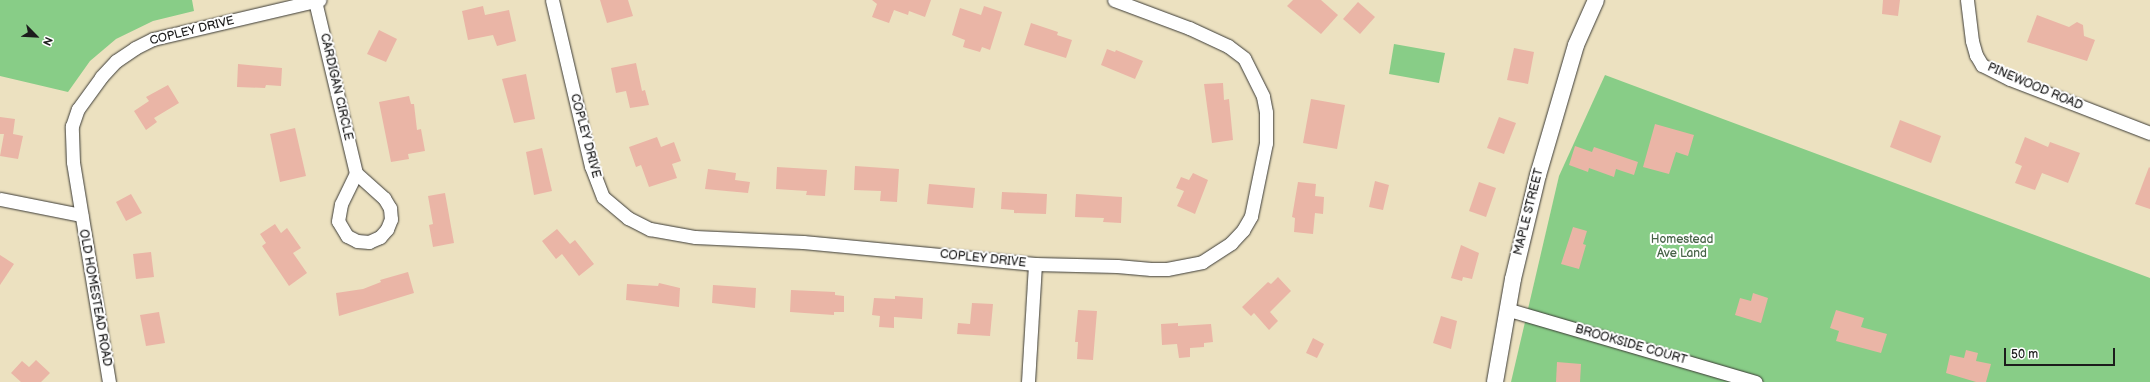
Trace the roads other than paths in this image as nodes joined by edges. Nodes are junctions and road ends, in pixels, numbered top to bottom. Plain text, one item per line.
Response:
1 (317, 0) edge
2 (552, 0) edge
3 (1114, 0) edge
4 (1596, 0) edge
5 (1966, 0) edge
6 (2150, 134) edge
7 (356, 173) junction
8 (0, 199) edge
9 (81, 215) junction
10 (1035, 264) junction
11 (1506, 309) junction
12 (109, 382) edge
13 (1028, 382) edge
14 (1495, 382) edge
15 (1756, 382) edge

1 - 7 street, CARDIGAN CIRCLE
1 - 9 street, COPLEY DRIVE
2 - 10 street, COPLEY DRIVE
3 - 10 street, COPLEY DRIVE
4 - 11 street, MAPLE STREET
5 - 6 street, PINEWOOD ROAD
7 - 7 street
8 - 9 street
9 - 12 street, OLD HOMESTEAD ROAD
10 - 13 street
11 - 14 street, MAPLE STREET
11 - 15 street, BROOKSIDE COURT

